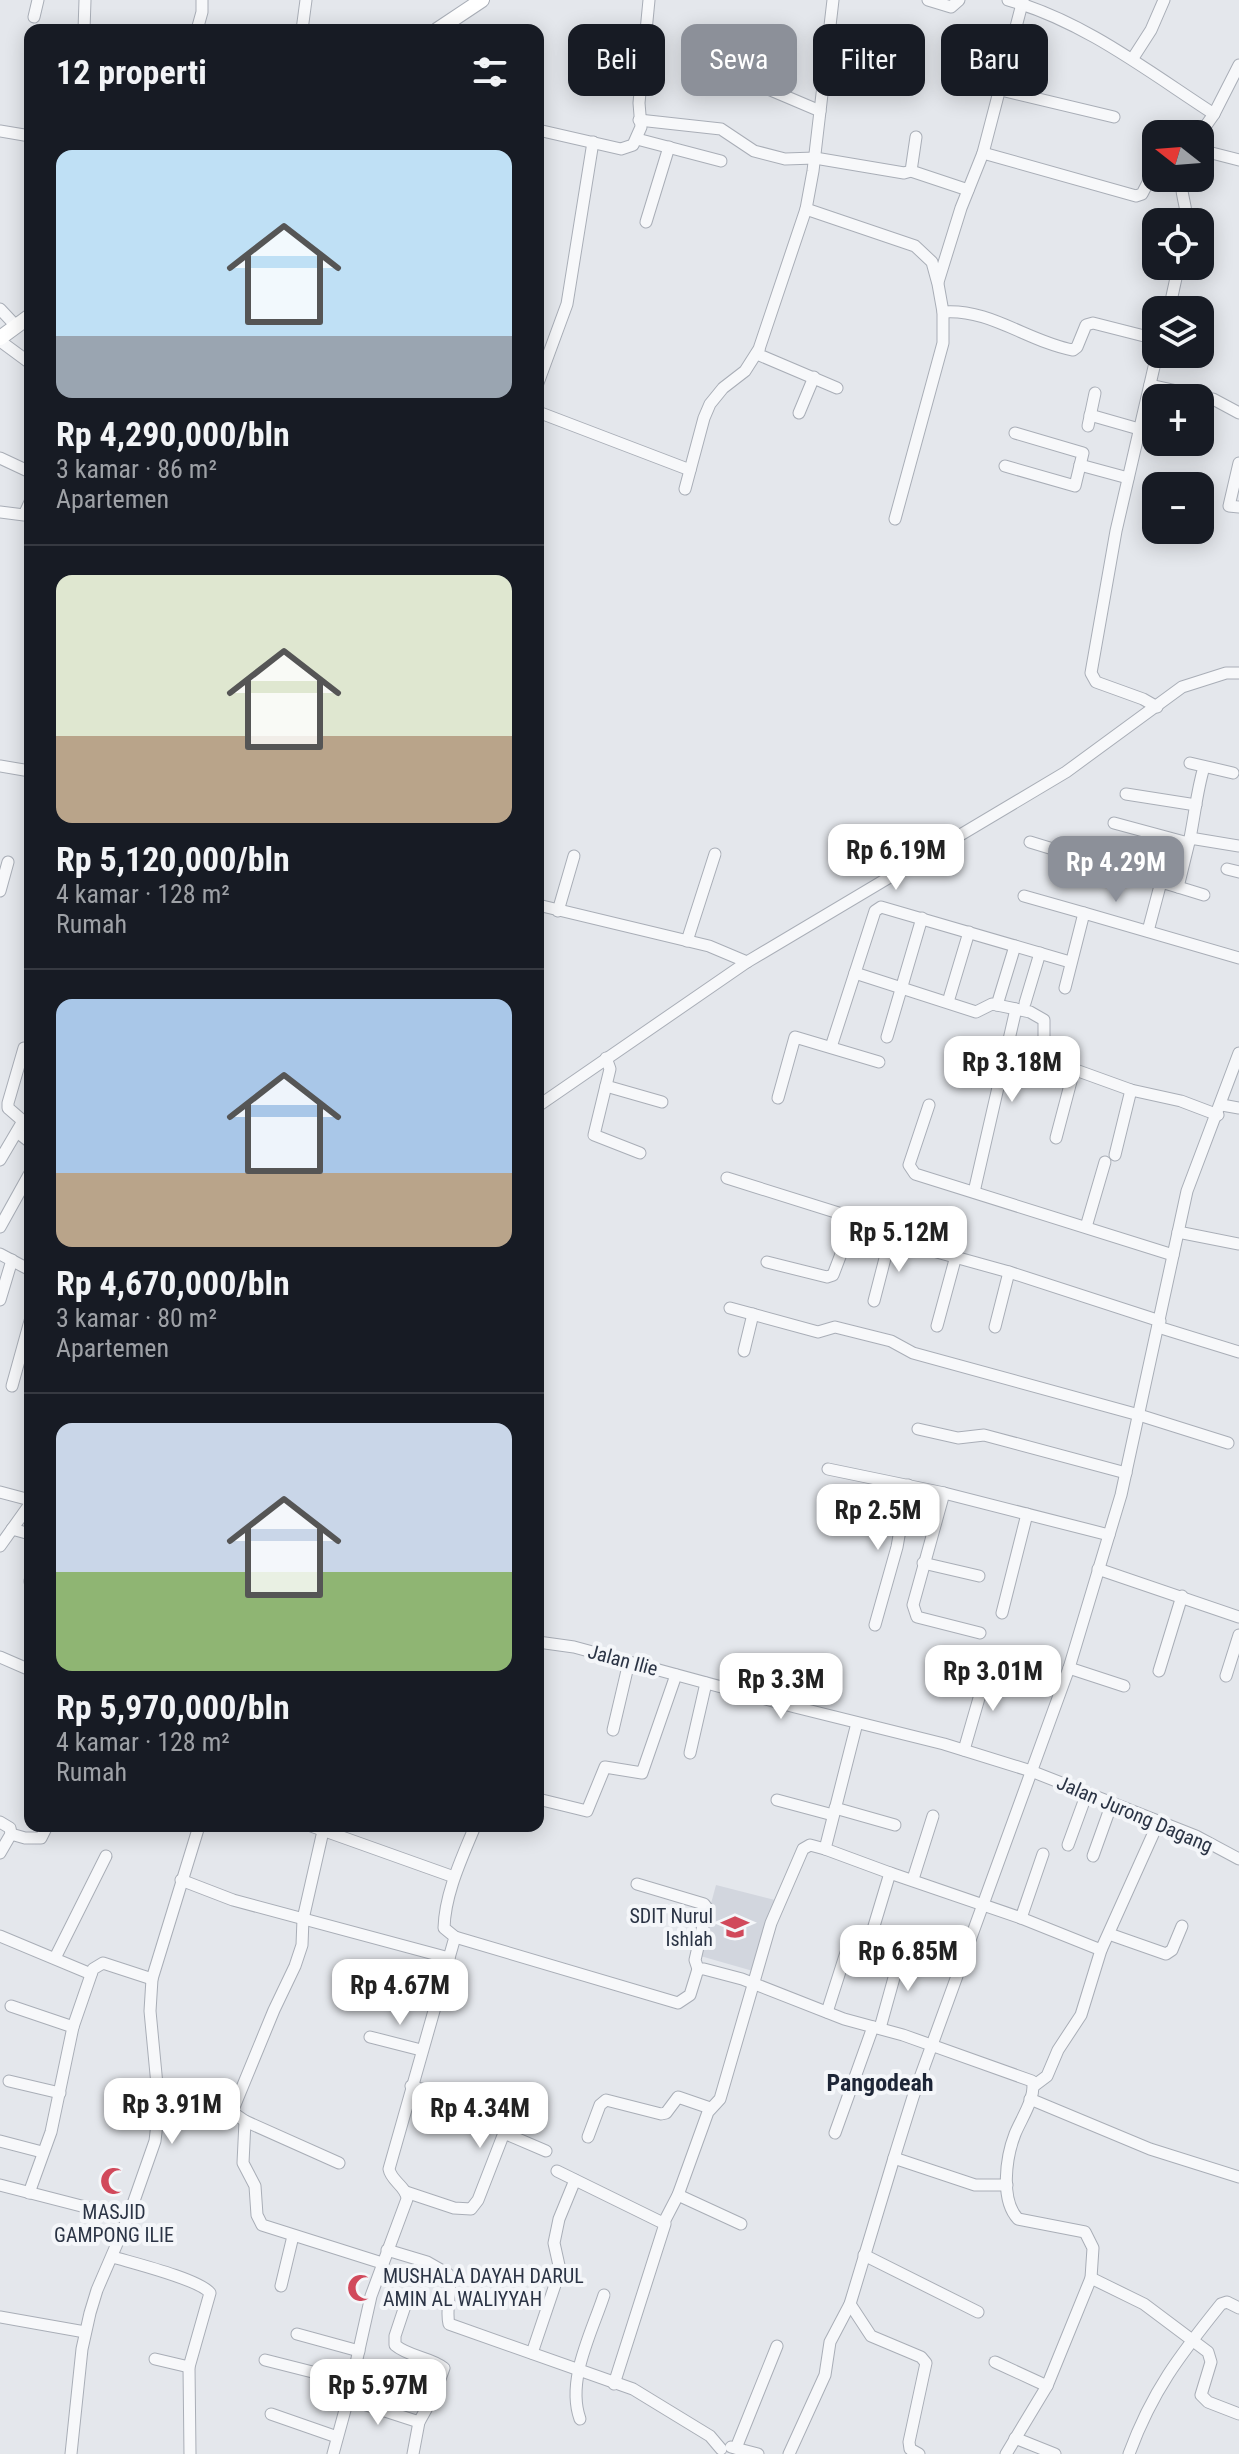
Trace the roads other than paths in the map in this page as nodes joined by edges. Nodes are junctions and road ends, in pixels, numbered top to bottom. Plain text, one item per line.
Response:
1 (38, 0) edge
2 (85, 0) edge
3 (202, 0) edge
4 (306, 0) edge
5 (482, 0) edge
6 (649, 0) edge
7 (833, 0) edge
8 (928, 0) edge
9 (959, 0) edge
10 (1008, 0) edge
11 (1164, 0) edge
12 (1022, 2) edge
13 (34, 17) dead end
14 (84, 24) edge
15 (199, 24) edge
16 (303, 24) edge
17 (446, 24) edge
18 (1017, 24) edge
19 (1133, 58) junction
20 (1239, 65) edge
21 (785, 96) edge
22 (999, 96) edge
23 (1026, 96) edge
24 (820, 111) junction
25 (1214, 114) junction
26 (1114, 117) dead end
27 (639, 120) junction
28 (1210, 120) edge
29 (0, 131) edge
30 (544, 131) edge
31 (24, 135) edge
32 (916, 137) dead end
33 (637, 139) junction
34 (593, 142) junction
35 (669, 147) junction
36 (983, 153) junction
37 (1214, 154) edge
38 (815, 158) junction
39 (1239, 160) edge
40 (721, 161) dead end
41 (911, 171) junction
42 (968, 190) junction
43 (1143, 192) edge
44 (806, 209) junction
45 (646, 222) dead end
46 (938, 284) junction
47 (0, 309) edge
48 (943, 312) junction
49 (24, 320) edge
50 (16, 326) junction
51 (1142, 335) edge
52 (0, 340) edge
53 (759, 349) junction
54 (24, 358) edge
55 (544, 367) edge
56 (814, 377) junction
57 (837, 388) dead end
58 (1095, 393) dead end
59 (1214, 400) edge
60 (799, 413) dead end
61 (1239, 413) edge
62 (544, 414) edge
63 (1142, 417) edge
64 (1139, 429) junction
65 (1015, 433) dead end
66 (0, 458) edge
67 (1239, 463) edge
68 (1080, 465) junction
69 (1005, 466) dead end
70 (24, 469) edge
71 (690, 470) junction
72 (1128, 478) junction
73 (685, 489) dead end
74 (1231, 510) edge
75 (0, 512) edge
76 (24, 515) edge
77 (895, 519) dead end
78 (1239, 673) edge
79 (1157, 707) junction
80 (1190, 763) dead end
81 (0, 766) edge
82 (1204, 767) junction
83 (24, 770) edge
84 (1233, 773) dead end
85 (1126, 794) dead end
86 (1196, 805) junction
87 (1114, 823) dead end
88 (1189, 840) junction
89 (1030, 842) dead end
90 (1239, 846) edge
91 (715, 854) dead end
92 (574, 856) dead end
93 (8, 862) dead end
94 (1161, 882) junction
95 (1178, 887) junction
96 (0, 891) edge
97 (1204, 895) dead end
98 (1024, 896) dead end
99 (544, 907) edge
100 (558, 911) junction
101 (1084, 913) junction
102 (922, 918) junction
103 (1148, 931) junction
104 (969, 932) junction
105 (687, 941) junction
106 (1015, 946) junction
107 (1040, 953) junction
108 (1239, 958) edge
109 (747, 962) junction
110 (1070, 962) junction
111 (855, 973) junction
112 (901, 988) junction
113 (1065, 988) dead end
114 (948, 1002) junction
115 (997, 1005) junction
116 (1021, 1006) junction
117 (887, 1037) dead end
118 (831, 1047) junction
119 (24, 1048) dead end
120 (1239, 1053) edge
121 (606, 1058) junction
122 (879, 1062) dead end
123 (1074, 1070) junction
124 (606, 1086) junction
125 (1131, 1090) junction
126 (778, 1098) dead end
127 (544, 1102) edge
128 (662, 1102) dead end
129 (929, 1105) dead end
130 (1239, 1108) edge
131 (1220, 1110) junction
132 (17, 1132) junction
133 (24, 1137) edge
134 (1056, 1138) dead end
135 (640, 1153) dead end
136 (0, 1160) edge
137 (727, 1178) dead end
138 (24, 1184) edge
139 (974, 1192) junction
140 (0, 1227) edge
141 (1086, 1227) junction
142 (851, 1230) junction
143 (1178, 1232) junction
144 (890, 1239) junction
145 (1239, 1244) edge
146 (0, 1254) edge
147 (1173, 1255) junction
148 (956, 1256) junction
149 (12, 1260) junction
150 (767, 1262) dead end
151 (24, 1267) edge
152 (1009, 1272) junction
153 (0, 1300) edge
154 (874, 1301) dead end
155 (730, 1308) dead end
156 (753, 1314) junction
157 (1159, 1324) junction
158 (937, 1326) dead end
159 (995, 1327) dead end
160 (24, 1343) edge
161 (744, 1351) dead end
162 (1239, 1352) edge
163 (12, 1386) dead end
164 (1139, 1415) junction
165 (918, 1429) dead end
166 (1228, 1443) dead end
167 (828, 1469) dead end
168 (1126, 1473) junction
169 (908, 1485) junction
170 (0, 1492) edge
171 (944, 1493) junction
172 (24, 1500) edge
173 (24, 1511) edge
174 (1027, 1514) junction
175 (12, 1529) junction
176 (24, 1532) edge
177 (1109, 1535) junction
178 (0, 1546) edge
179 (923, 1563) junction
180 (1098, 1569) junction
181 (979, 1576) dead end
182 (1182, 1596) junction
183 (1002, 1613) dead end
184 (1239, 1617) edge
185 (875, 1625) dead end
186 (980, 1633) dead end
187 (1239, 1635) edge
188 (544, 1643) edge
189 (0, 1657) edge
190 (629, 1662) junction
191 (24, 1667) edge
192 (988, 1667) dead end
193 (1069, 1668) junction
194 (1159, 1671) dead end
195 (676, 1675) junction
196 (1226, 1676) dead end
197 (706, 1683) junction
198 (1124, 1686) dead end
199 (857, 1723) junction
200 (613, 1730) dead end
201 (964, 1750) junction
202 (690, 1753) dead end
203 (1031, 1771) junction
204 (1087, 1793) junction
205 (544, 1800) edge
206 (777, 1800) dead end
207 (1112, 1803) junction
208 (834, 1811) junction
209 (933, 1816) dead end
210 (1159, 1821) junction
211 (0, 1822) edge
212 (895, 1825) dead end
213 (44, 1832) edge
214 (197, 1832) edge
215 (316, 1832) edge
216 (328, 1832) edge
217 (473, 1832) edge
218 (11, 1834) junction
219 (1068, 1845) dead end
220 (825, 1849) junction
221 (0, 1853) edge
222 (1043, 1854) dead end
223 (106, 1856) dead end
224 (1093, 1856) dead end
225 (1239, 1859) edge
226 (890, 1873) junction
227 (454, 1877) junction
228 (913, 1879) junction
229 (181, 1880) junction
230 (637, 1884) dead end
231 (984, 1904) junction
232 (1021, 1918) junction
233 (303, 1919) junction
234 (1182, 1926) dead end
235 (1109, 1934) junction
236 (0, 1936) edge
237 (871, 1936) dead end
238 (455, 1937) junction
239 (851, 1937) dead end
240 (902, 1949) dead end
241 (1101, 1950) junction
242 (55, 1958) junction
243 (449, 1958) junction
244 (698, 1969) junction
245 (91, 1974) junction
246 (152, 1979) junction
247 (753, 1984) junction
248 (11, 2006) dead end
249 (827, 2012) junction
250 (73, 2027) junction
251 (877, 2028) junction
252 (370, 2037) dead end
253 (933, 2047) junction
254 (421, 2050) junction
255 (9, 2081) dead end
256 (158, 2084) junction
257 (1035, 2085) junction
258 (411, 2086) junction
259 (60, 2093) junction
260 (1030, 2099) junction
261 (710, 2108) junction
262 (232, 2112) junction
263 (245, 2121) junction
264 (504, 2133) junction
265 (835, 2133) dead end
266 (588, 2137) dead end
267 (0, 2141) edge
268 (546, 2151) dead end
269 (42, 2152) junction
270 (894, 2158) junction
271 (339, 2163) dead end
272 (557, 2171) dead end
273 (1239, 2177) edge
274 (575, 2180) junction
275 (0, 2185) edge
276 (1007, 2185) junction
277 (406, 2192) junction
278 (29, 2193) junction
279 (678, 2195) junction
280 (128, 2218) junction
281 (664, 2222) junction
282 (741, 2224) dead end
283 (293, 2236) junction
284 (387, 2250) junction
285 (864, 2255) junction
286 (113, 2257) junction
287 (382, 2263) junction
288 (1091, 2278) junction
289 (281, 2286) dead end
290 (604, 2295) dead end
291 (850, 2304) junction
292 (405, 2306) dead end
293 (1239, 2308) edge
294 (978, 2312) dead end
295 (0, 2317) edge
296 (85, 2332) junction
297 (297, 2334) dead end
298 (1192, 2340) junction
299 (777, 2346) dead end
300 (359, 2351) junction
301 (532, 2353) junction
302 (155, 2359) dead end
303 (265, 2360) dead end
304 (995, 2362) dead end
305 (189, 2367) junction
306 (579, 2372) junction
307 (352, 2382) junction
308 (614, 2384) junction
309 (1047, 2386) junction
310 (348, 2399) junction
311 (271, 2414) dead end
312 (1239, 2414) edge
313 (580, 2419) dead end
314 (419, 2422) junction
315 (337, 2437) junction
316 (1015, 2438) junction
317 (736, 2448) junction
318 (720, 2452) edge
319 (71, 2454) edge
320 (190, 2454) edge
321 (333, 2454) edge
322 (413, 2454) edge
323 (758, 2454) edge
324 (789, 2454) edge
325 (919, 2454) edge
326 (1006, 2454) edge
327 (1055, 2454) edge
328 (1129, 2454) edge

1 - 13 street
2 - 14 street
3 - 15 street
4 - 16 street
5 - 17 street
6 - 27 street
7 - 24 street
8 - 9 street
10 - 12 street
11 - 19 street
12 - 18 street
12 - 19 street
19 - 25 street
20 - 25 street
21 - 24 street
22 - 36 street
23 - 26 street
24 - 38 street
25 - 28 street
27 - 33 street
27 - 38 street
29 - 31 street
30 - 34 street
32 - 41 street
33 - 34 street
33 - 35 street
34 - 55 street
35 - 40 street
35 - 45 street
36 - 42 street
36 - 43 street
37 - 39 street
38 - 41 street
38 - 44 street
41 - 42 street
42 - 46 street
44 - 46 street
44 - 53 street
46 - 48 street
47 - 50 street
48 - 51 street
48 - 77 street
49 - 50 street
50 - 52 street
52 - 54 street
53 - 56 street
53 - 71 street
56 - 57 street
56 - 60 street
58 - 64 street
59 - 61 street
62 - 71 street
63 - 64 street
64 - 72 street
65 - 68 street
66 - 70 street
67 - 74 street
68 - 69 street
68 - 72 street
71 - 73 street
72 - 79 street
75 - 76 street
78 - 79 street
79 - 109 street
80 - 82 street
81 - 83 street
82 - 84 street
82 - 86 street
85 - 86 street
86 - 88 street
87 - 88 street
88 - 90 street
88 - 95 street
89 - 94 street
91 - 105 street
92 - 100 street
93 - 96 street
94 - 95 street
94 - 103 street
95 - 97 street
98 - 101 street
99 - 100 street
100 - 105 street
101 - 103 street
101 - 110 street
102 - 104 street
102 - 111 street
102 - 112 street
103 - 108 street
104 - 106 street
104 - 114 street
105 - 109 street
106 - 107 street
106 - 115 street
107 - 110 street
107 - 116 street
109 - 121 street
110 - 113 street
111 - 112 street
111 - 118 street
112 - 114 street
112 - 117 street
114 - 115 street
115 - 116 street
116 - 123 street
116 - 139 street
118 - 122 street
118 - 126 street
119 - 132 street
120 - 131 street
121 - 124 street
121 - 127 street
123 - 125 street
123 - 134 street
124 - 128 street
124 - 135 street
125 - 131 street
125 - 141 street
129 - 139 street
130 - 131 street
131 - 143 street
132 - 133 street
132 - 136 street
137 - 142 street
138 - 140 street
139 - 141 street
141 - 147 street
142 - 144 street
142 - 150 street
143 - 145 street
143 - 147 street
144 - 148 street
144 - 154 street
146 - 149 street
147 - 157 street
148 - 152 street
148 - 158 street
149 - 151 street
149 - 153 street
152 - 157 street
152 - 159 street
155 - 156 street
156 - 161 street
156 - 164 street
157 - 162 street
157 - 164 street
160 - 163 street
164 - 166 street
164 - 168 street
165 - 168 street
167 - 169 street
168 - 177 street
169 - 171 street
169 - 185 street
170 - 172 street
171 - 174 street
171 - 179 street
173 - 175 street
174 - 177 street
174 - 183 street
175 - 176 street
175 - 178 street
177 - 180 street
179 - 181 street
179 - 186 street
180 - 182 street
180 - 193 street
182 - 184 street
182 - 194 street
187 - 196 street
188 - 190 street, Jalan Ilie
189 - 191 street
190 - 195 street, Jalan Ilie
190 - 200 street
192 - 201 street
193 - 198 street
193 - 203 street
195 - 197 street, Jalan Ilie
195 - 205 street
197 - 199 street, Jalan Ilie
197 - 202 street
199 - 201 street, Jalan Ilie
199 - 208 street
201 - 203 street, Jalan Ilie
203 - 204 street, Jalan Jurong Dagang
203 - 231 street
204 - 207 street, Jalan Jurong Dagang
204 - 219 street
206 - 208 street
207 - 210 street, Jalan Jurong Dagang
207 - 224 street
208 - 212 street
208 - 220 street
209 - 228 street
210 - 225 street, Jalan Jurong Dagang
210 - 235 street
211 - 218 street
213 - 218 street
214 - 229 street
215 - 233 street
216 - 227 street
217 - 227 street
218 - 221 street
220 - 226 street
220 - 247 street
222 - 232 street
223 - 242 street
226 - 228 street
226 - 237 street
227 - 238 street
228 - 231 street
229 - 233 street
229 - 246 street
230 - 244 street
231 - 232 street
231 - 253 street
232 - 241 street
233 - 243 street
233 - 262 street
234 - 235 street
235 - 241 street
236 - 242 street
238 - 243 street
238 - 244 street
239 - 249 street
240 - 251 street
241 - 257 street
242 - 245 street
243 - 254 street
244 - 247 street
245 - 246 street
245 - 250 street
246 - 256 street
247 - 249 street
247 - 261 street
248 - 250 street
249 - 251 street
250 - 259 street
251 - 253 street
251 - 265 street
252 - 254 street
253 - 257 street
253 - 270 street
254 - 258 street
255 - 259 street
256 - 262 street
256 - 280 street
257 - 260 street
258 - 264 street
258 - 277 street
259 - 269 street
260 - 273 street
260 - 276 street
261 - 266 street
261 - 279 street
262 - 263 street
263 - 271 street
263 - 283 street
264 - 268 street
264 - 277 street
267 - 269 street
269 - 278 street
270 - 276 street
270 - 285 street
272 - 274 street
274 - 281 street
274 - 301 street
275 - 278 street
276 - 288 street
277 - 284 street
278 - 280 street
279 - 281 street
279 - 282 street
280 - 286 street
281 - 308 street
283 - 287 street
283 - 289 street
284 - 287 street
284 - 301 street
285 - 291 street
285 - 294 street
286 - 296 street
286 - 305 street
287 - 300 street
288 - 298 street
288 - 309 street
290 - 306 street
291 - 324 street
291 - 325 street
292 - 314 street
293 - 298 street
295 - 296 street
296 - 319 street
297 - 300 street
298 - 312 street
298 - 328 street
299 - 317 street
300 - 307 street
301 - 306 street
302 - 305 street
303 - 307 street
304 - 309 street
305 - 320 street
306 - 308 street
306 - 313 street
307 - 310 street
308 - 318 street
309 - 316 street
310 - 314 street
310 - 315 street
311 - 315 street
314 - 322 street
315 - 321 street
316 - 326 street
316 - 327 street
317 - 318 street
317 - 323 street

